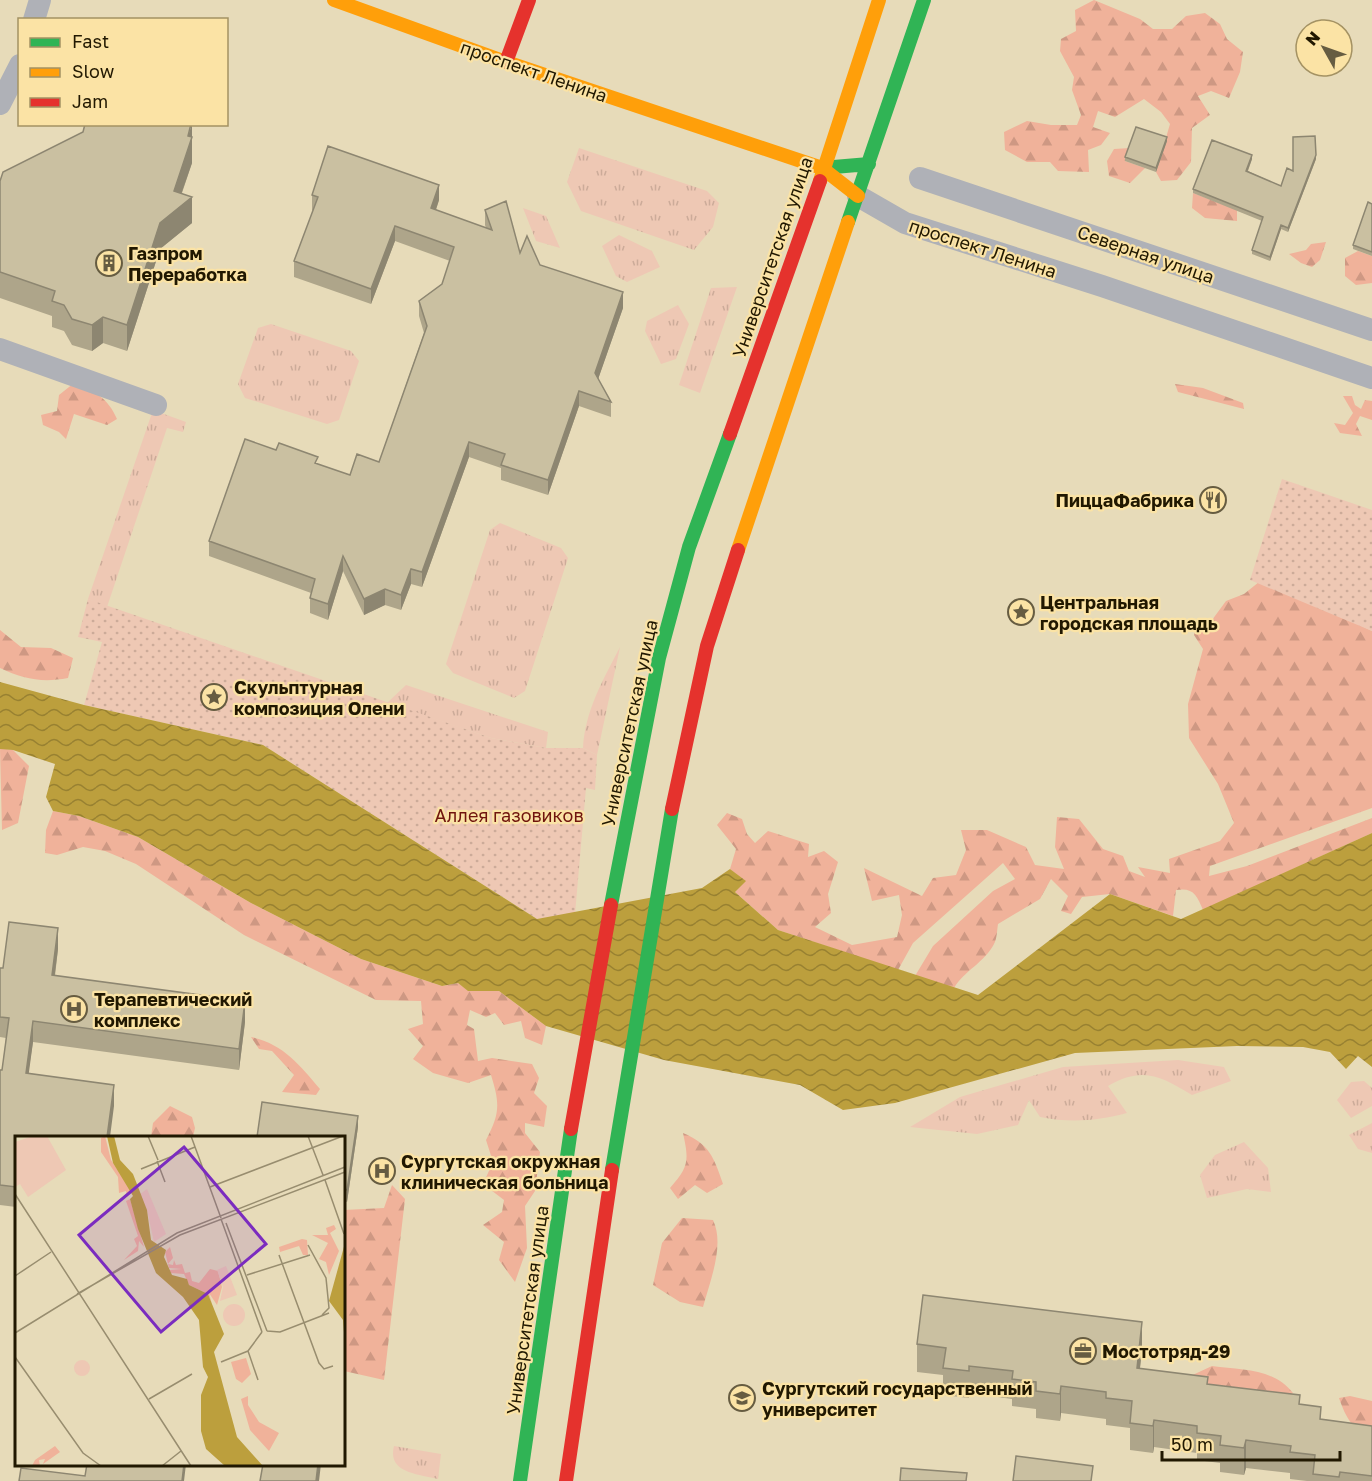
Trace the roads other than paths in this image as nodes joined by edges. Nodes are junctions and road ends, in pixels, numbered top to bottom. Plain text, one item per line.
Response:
1 (40, 0) edge
2 (334, 0) edge
3 (529, 0) edge
4 (879, 0) edge
5 (924, 0) edge
6 (35, 18) edge
7 (506, 63) junction
8 (18, 69) edge
9 (0, 104) edge
10 (869, 164) junction
11 (822, 168) junction
12 (920, 178) dead end
13 (858, 196) junction
14 (1372, 330) edge
15 (0, 349) edge
16 (1372, 378) edge
17 (156, 405) dead end
18 (520, 1481) edge
19 (566, 1481) edge

1 - 6 street
2 - 7 main road, проспект Ленина
3 - 7 main road
4 - 11 main road, Университетская улица
5 - 10 main road
7 - 11 main road, проспект Ленина
8 - 9 street
10 - 11 main road
10 - 13 main road
11 - 13 main road, проспект Ленина
11 - 18 main road, Университетская улица
12 - 14 street, Северная улица
13 - 16 street, проспект Ленина
13 - 19 main road
15 - 17 street

